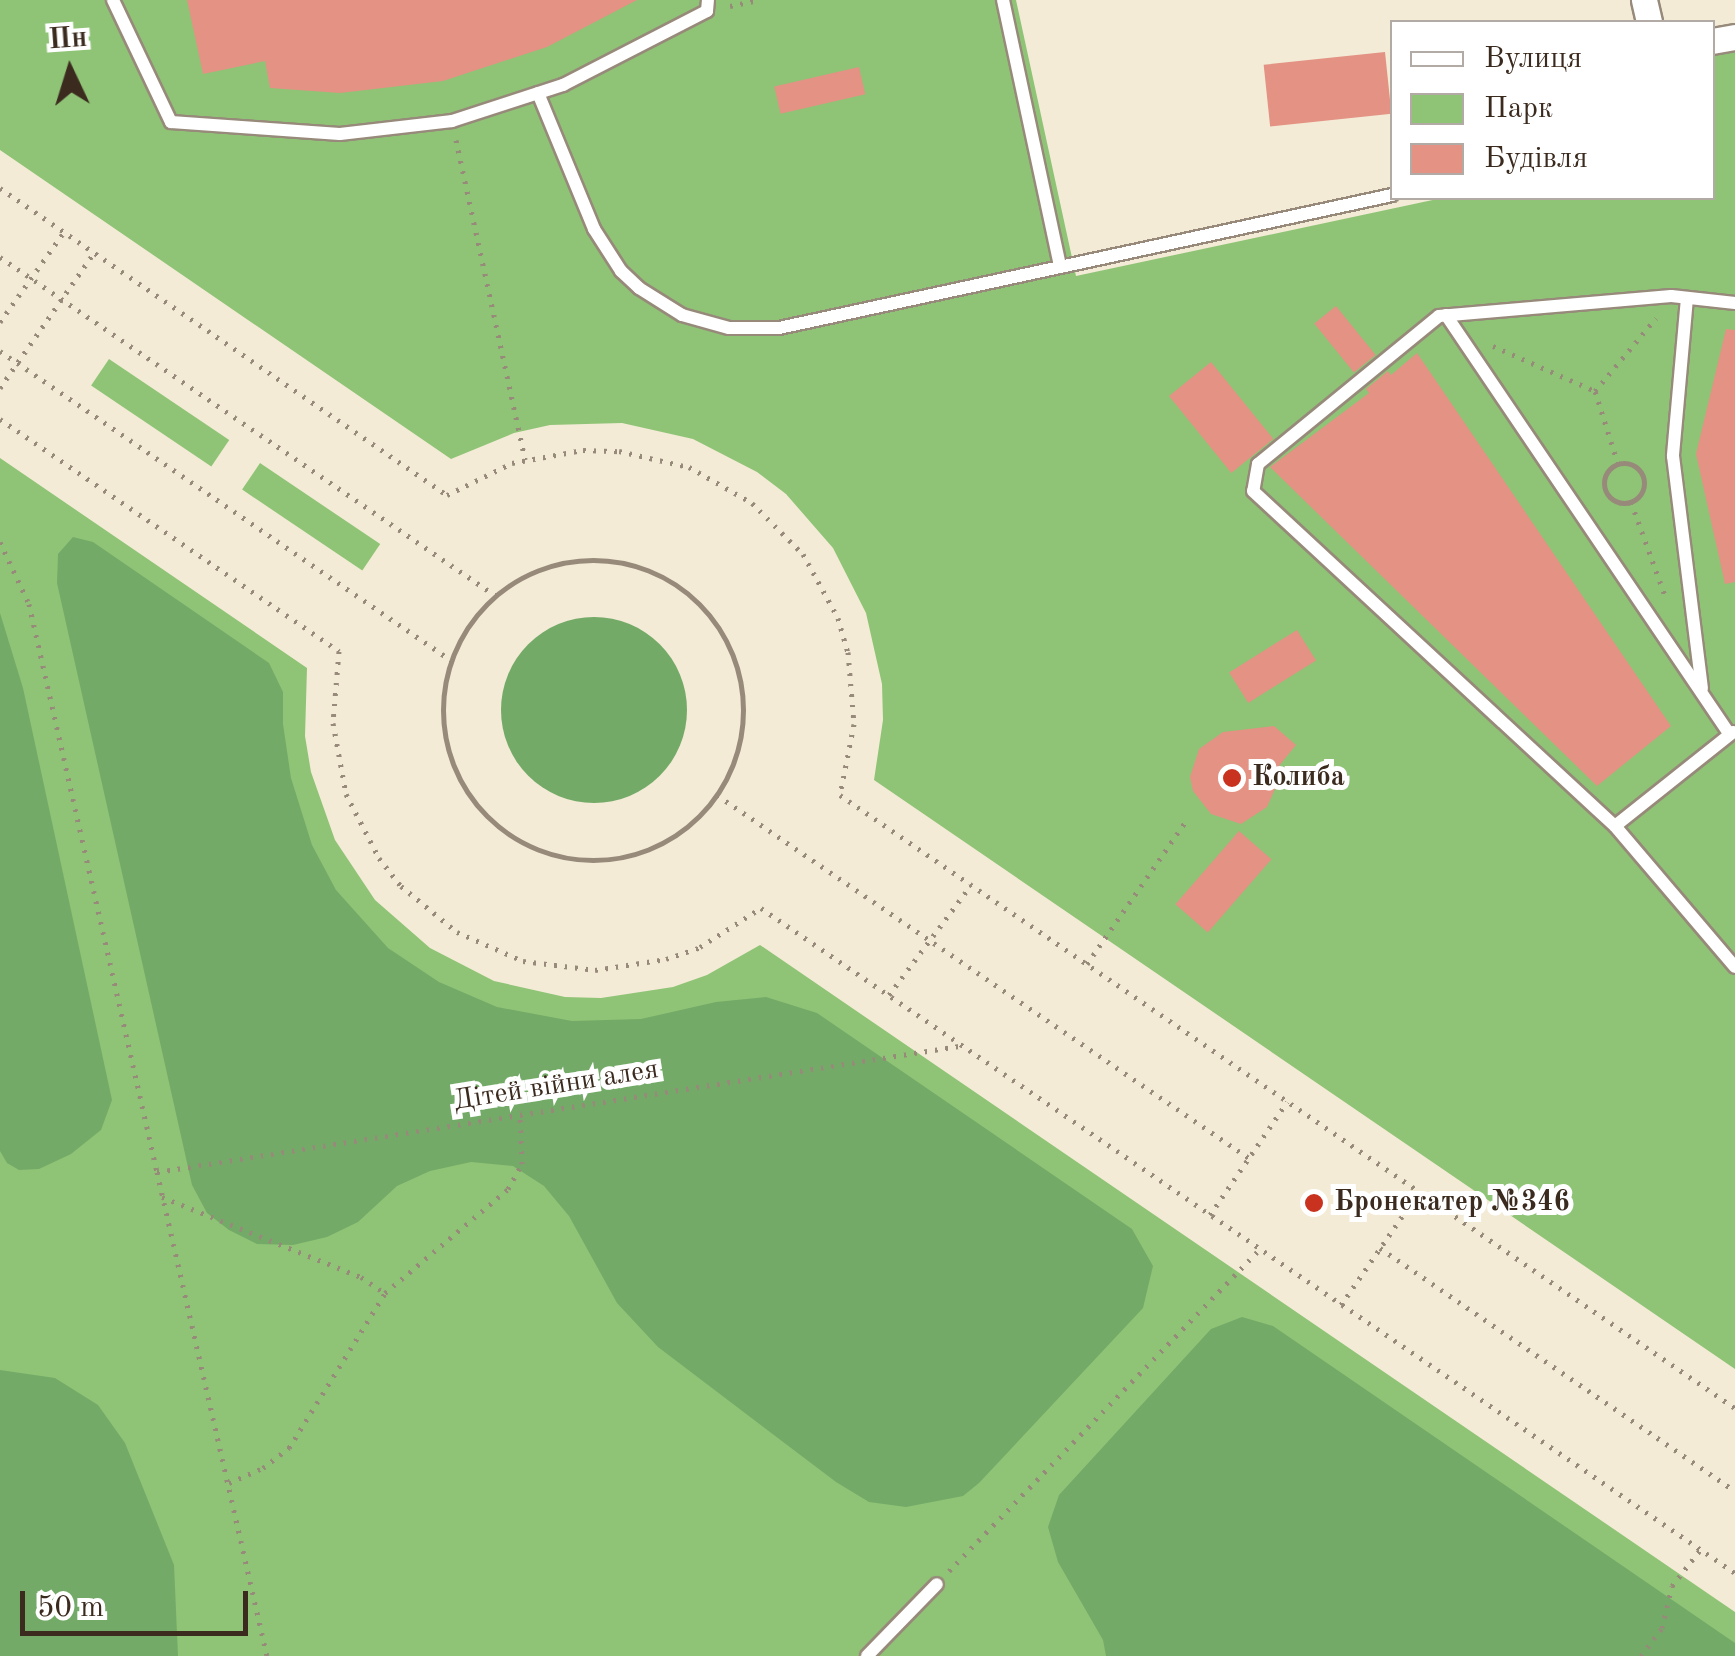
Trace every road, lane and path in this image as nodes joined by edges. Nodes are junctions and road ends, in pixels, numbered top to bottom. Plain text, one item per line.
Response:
1 (113, 0) edge
2 (758, 0) edge
3 (1003, 0) edge
4 (707, 5) edge
5 (538, 93) junction
6 (452, 121) junction
7 (0, 188) edge
8 (1390, 195) edge
9 (64, 232) junction
10 (94, 252) junction
11 (0, 257) edge
12 (1060, 268) junction
13 (31, 278) junction
14 (1681, 297) junction
15 (62, 299) junction
16 (1735, 303) edge
17 (1446, 315) junction
18 (0, 322) edge
19 (1456, 330) junction
20 (0, 351) edge
21 (18, 363) junction
22 (0, 388) edge
23 (1595, 391) junction
24 (0, 420) edge
25 (525, 460) junction
26 (1618, 464) junction
27 (1632, 502) junction
28 (0, 542) edge
29 (496, 596) junction
30 (1667, 602) dead end
31 (452, 661) junction
32 (1702, 691) junction
33 (1731, 732) edge
34 (717, 794) junction
35 (1186, 822) dead end
36 (1615, 826) junction
37 (971, 884) junction
38 (930, 940) junction
39 (1088, 964) junction
40 (1735, 967) edge
41 (889, 995) junction
42 (962, 1045) junction
43 (1288, 1101) junction
44 (520, 1112) junction
45 (1249, 1158) junction
46 (156, 1172) junction
47 (1419, 1191) junction
48 (162, 1197) junction
49 (1210, 1214) junction
50 (1380, 1248) junction
51 (1260, 1249) junction
52 (385, 1294) junction
53 (1341, 1304) junction
54 (1735, 1408) edge
55 (229, 1482) junction
56 (1735, 1491) edge
57 (1700, 1550) junction
58 (1735, 1574) edge
59 (936, 1584) joint
60 (268, 1656) edge
61 (866, 1656) edge
62 (1640, 1656) edge

1 - 6 lane
2 - 4 path
3 - 12 lane
4 - 5 lane
5 - 6 lane
5 - 12 lane
6 - 25 path
7 - 9 path
8 - 12 lane
9 - 10 path
9 - 13 path
10 - 15 path
10 - 25 path
11 - 13 path
13 - 15 path
13 - 18 path
14 - 16 lane
14 - 17 lane
14 - 23 path
14 - 32 lane
15 - 21 path
15 - 29 path
17 - 19 lane
17 - 36 lane
19 - 23 path
19 - 32 lane
20 - 21 path
21 - 22 path
21 - 31 path
23 - 26 path
24 - 41 path
25 - 37 path
26 - 27 path
26 - 27 path
27 - 30 path
28 - 46 path
29 - 31 path
29 - 34 path
31 - 34 path
32 - 33 lane
33 - 36 lane
34 - 38 path
35 - 39 path
36 - 40 lane
37 - 38 path
37 - 39 path
38 - 41 path
38 - 45 path
39 - 43 path
41 - 42 path
42 - 44 path, Дітей війни алея
42 - 49 path
43 - 45 path
43 - 47 path
44 - 46 path, Дітей війни алея
44 - 52 path
45 - 49 path
46 - 48 path
47 - 50 path
47 - 54 path
48 - 52 path
48 - 55 path
49 - 51 path
50 - 53 path
50 - 56 path
51 - 53 path
51 - 59 path
52 - 55 path
53 - 57 path
55 - 60 path
57 - 58 path
57 - 62 path
59 - 61 lane

